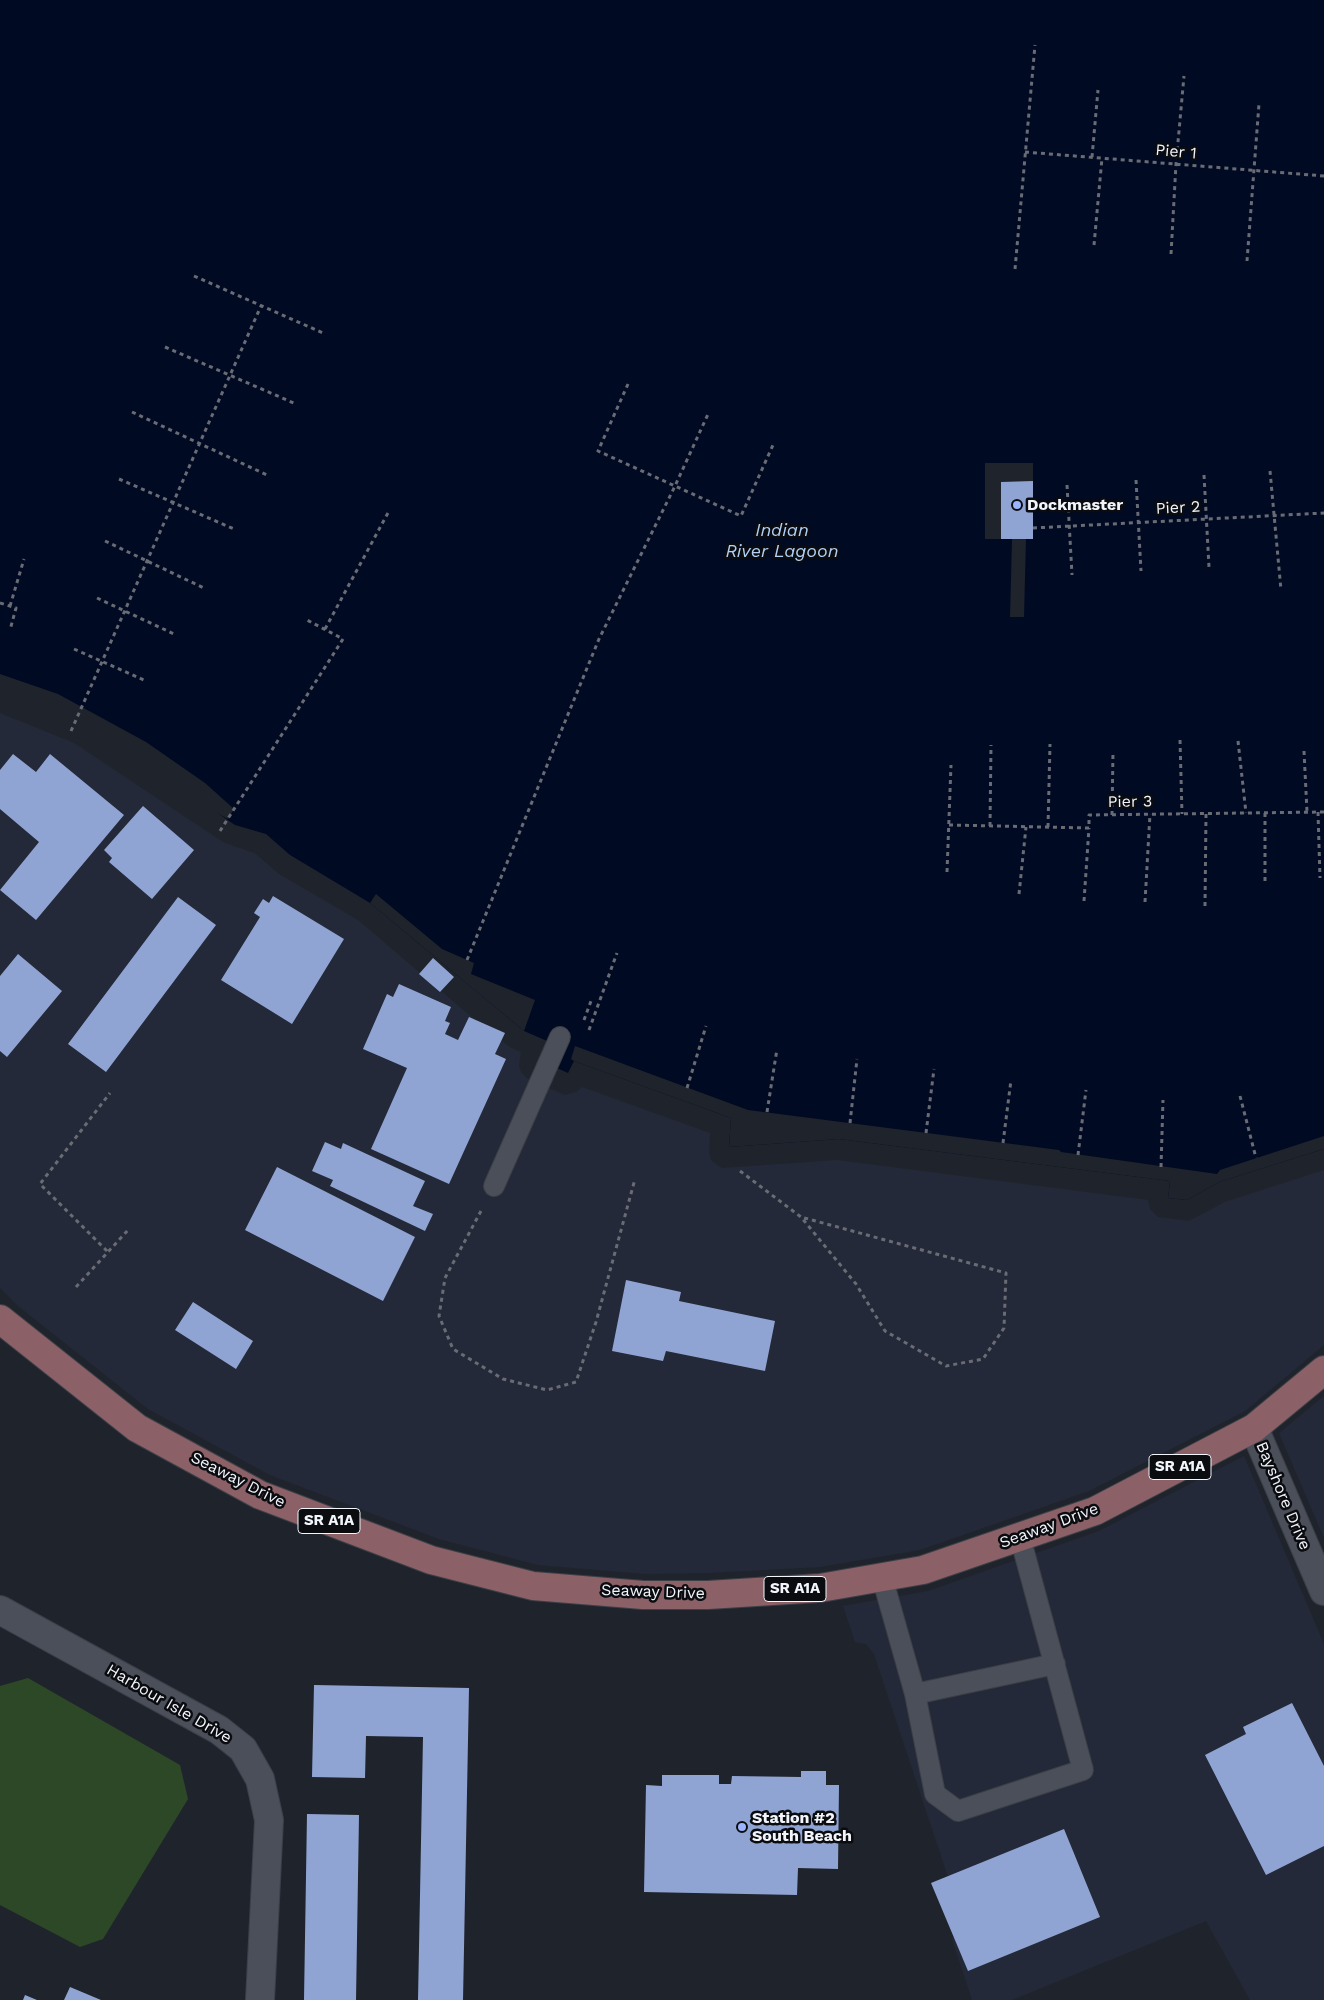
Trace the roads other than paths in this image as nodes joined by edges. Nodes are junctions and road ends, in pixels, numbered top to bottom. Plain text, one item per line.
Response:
1 (560, 1037) dead end
2 (494, 1186) road end
3 (0, 1319) edge
4 (1324, 1370) edge
5 (1254, 1428) junction
6 (1020, 1537) junction
7 (882, 1578) junction
8 (1324, 1591) edge
9 (0, 1610) edge
10 (1055, 1664) junction
11 (915, 1694) junction
12 (260, 2000) edge

1 - 2 lane
3 - 7 main road, Seaway Drive / SR A1A
4 - 5 main road, Seaway Drive / SR A1A
5 - 6 main road, Seaway Drive / SR A1A
5 - 8 street, Bayshore Drive
6 - 7 main road, Seaway Drive / SR A1A
6 - 10 lane
7 - 11 lane
9 - 12 street, Harbour Isle Drive
10 - 11 lane
10 - 11 lane

